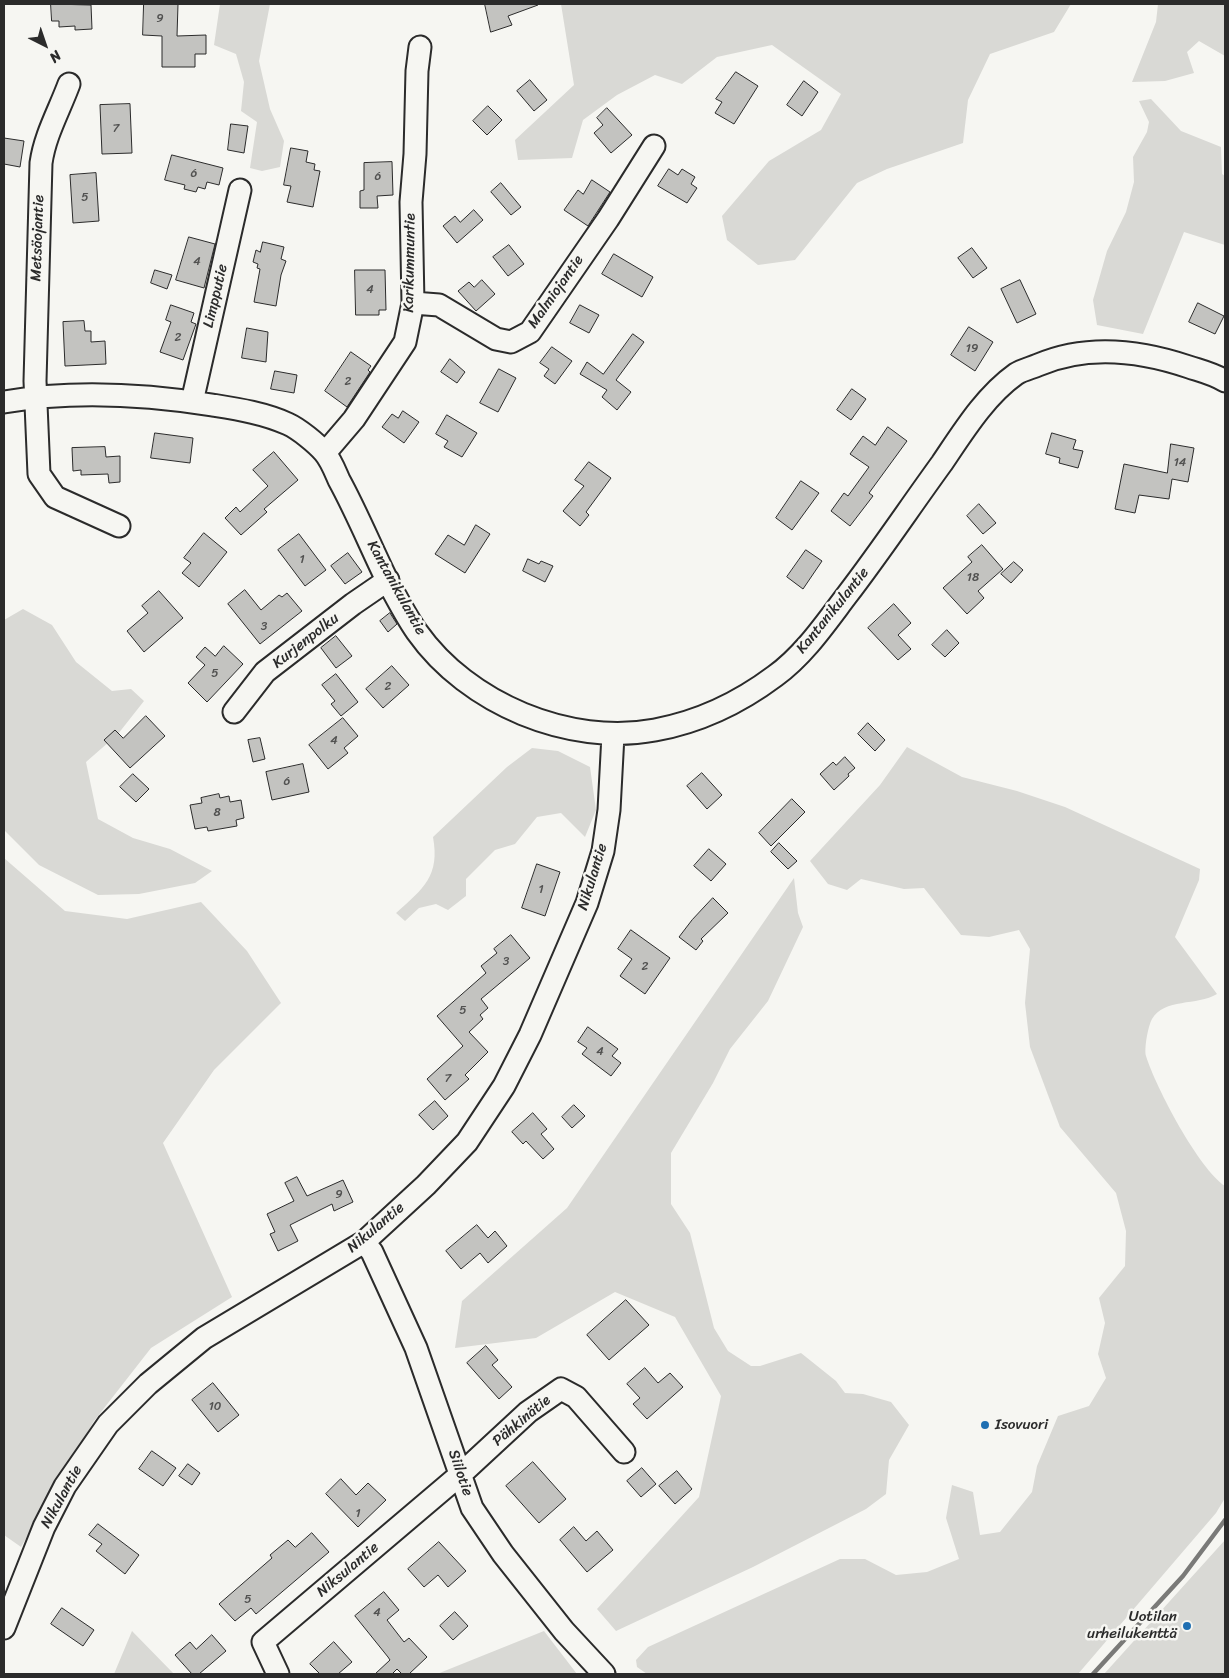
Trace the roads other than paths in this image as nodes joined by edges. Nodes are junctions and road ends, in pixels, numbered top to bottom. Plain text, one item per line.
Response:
1 (420, 47) dead end
2 (69, 84) dead end
3 (654, 146) dead end
4 (240, 190) dead end
5 (413, 303) junction
6 (1225, 380) edge
7 (36, 397) junction
8 (4, 402) edge
9 (192, 402) junction
10 (325, 453) junction
11 (119, 526) dead end
12 (388, 580) junction
13 (234, 712) dead end
14 (613, 736) junction
15 (364, 1242) junction
16 (624, 1452) dead end
17 (461, 1474) junction
18 (4, 1628) edge
19 (278, 1674) edge
20 (604, 1674) edge

1 - 5 street, Karikummuntie
2 - 7 street, Metsäojantie
3 - 5 street, Malmiojantie
4 - 9 street, Limpputie
5 - 10 street, Karikummuntie
6 - 14 street, Kantanikulantie
7 - 8 street, Kantanikulantie
7 - 9 street, Kantanikulantie
7 - 11 street, Metsäojantie
9 - 10 street, Kantanikulantie
10 - 12 street, Kantanikulantie
12 - 13 street, Kurjenpolku
12 - 14 street, Kantanikulantie
14 - 15 street, Nikulantie
15 - 17 street, Siilotie
15 - 18 street, Nikulantie
16 - 17 street, Pähkinätie
17 - 19 street, Niksulantie
17 - 20 street, Siilotie

